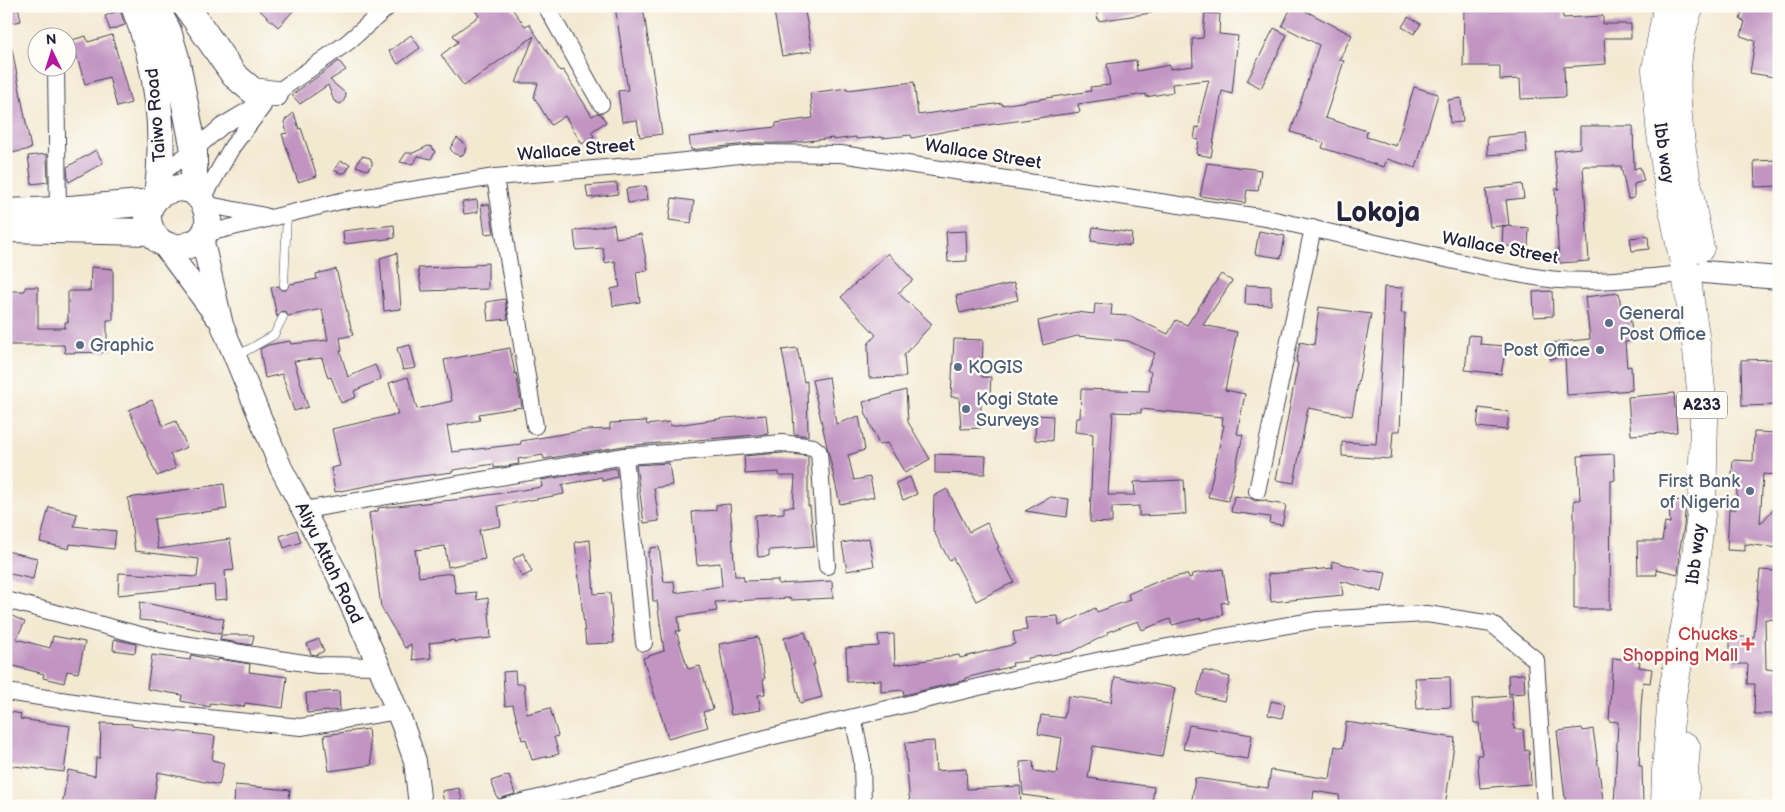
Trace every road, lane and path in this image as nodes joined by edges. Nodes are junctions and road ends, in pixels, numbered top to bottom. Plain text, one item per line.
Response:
1 (134, 6) edge
2 (155, 6) edge
3 (186, 6) edge
4 (388, 6) edge
5 (546, 6) edge
6 (1670, 6) edge
7 (1690, 6) edge
8 (56, 78) edge
9 (272, 96) junction
10 (601, 104) dead end
11 (194, 150) junction
12 (496, 177) junction
13 (157, 191) junction
14 (200, 199) junction
15 (58, 210) junction
16 (8, 212) edge
17 (287, 213) junction
18 (270, 217) junction
19 (1312, 228) junction
20 (203, 236) junction
21 (157, 237) junction
22 (1695, 272) junction
23 (1779, 278) edge
24 (284, 285) dead end
25 (283, 317) dead end
26 (222, 325) junction
27 (235, 356) junction
28 (535, 426) dead end
29 (625, 456) junction
30 (1258, 491) dead end
31 (304, 510) junction
32 (827, 566) dead end
33 (6, 600) edge
34 (644, 643) dead end
35 (379, 666) junction
36 (6, 692) edge
37 (397, 711) junction
38 (854, 717) junction
39 (420, 806) edge
40 (506, 806) edge
41 (863, 806) edge
42 (1545, 806) edge
43 (1665, 806) edge
44 (1686, 806) edge

1 - 13 main road, Taiwo Road
2 - 11 main road, Taiwo Road
3 - 9 main road
4 - 9 street
5 - 10 street
6 - 22 highway, Ibb way / A233
7 - 22 highway, A233
8 - 15 street
9 - 11 street
9 - 14 street
11 - 13 street
11 - 14 main road, Taiwo Road
12 - 17 street, Wallace Street
12 - 19 street, Wallace Street
12 - 28 street
13 - 14 main road
13 - 15 main road
13 - 21 main road
14 - 18 street
14 - 20 main road
15 - 16 main road
16 - 21 main road
17 - 18 street, Wallace Street
17 - 24 lane
18 - 20 street, Wallace Street
19 - 22 street, Wallace Street
19 - 30 street
20 - 21 main road
20 - 26 street
21 - 26 street
22 - 23 street
22 - 43 highway, Ibb way / A233
22 - 44 highway, A233
25 - 27 lane
26 - 27 street, Aliyu Attah Road
27 - 31 street, Aliyu Attah Road
29 - 31 street
29 - 32 street
29 - 34 street
31 - 35 street, Aliyu Attah Road
33 - 35 street
35 - 37 street, Aliyu Attah Road
36 - 37 street
37 - 39 street, Aliyu Attah Road
38 - 40 street
38 - 41 street
38 - 42 street

